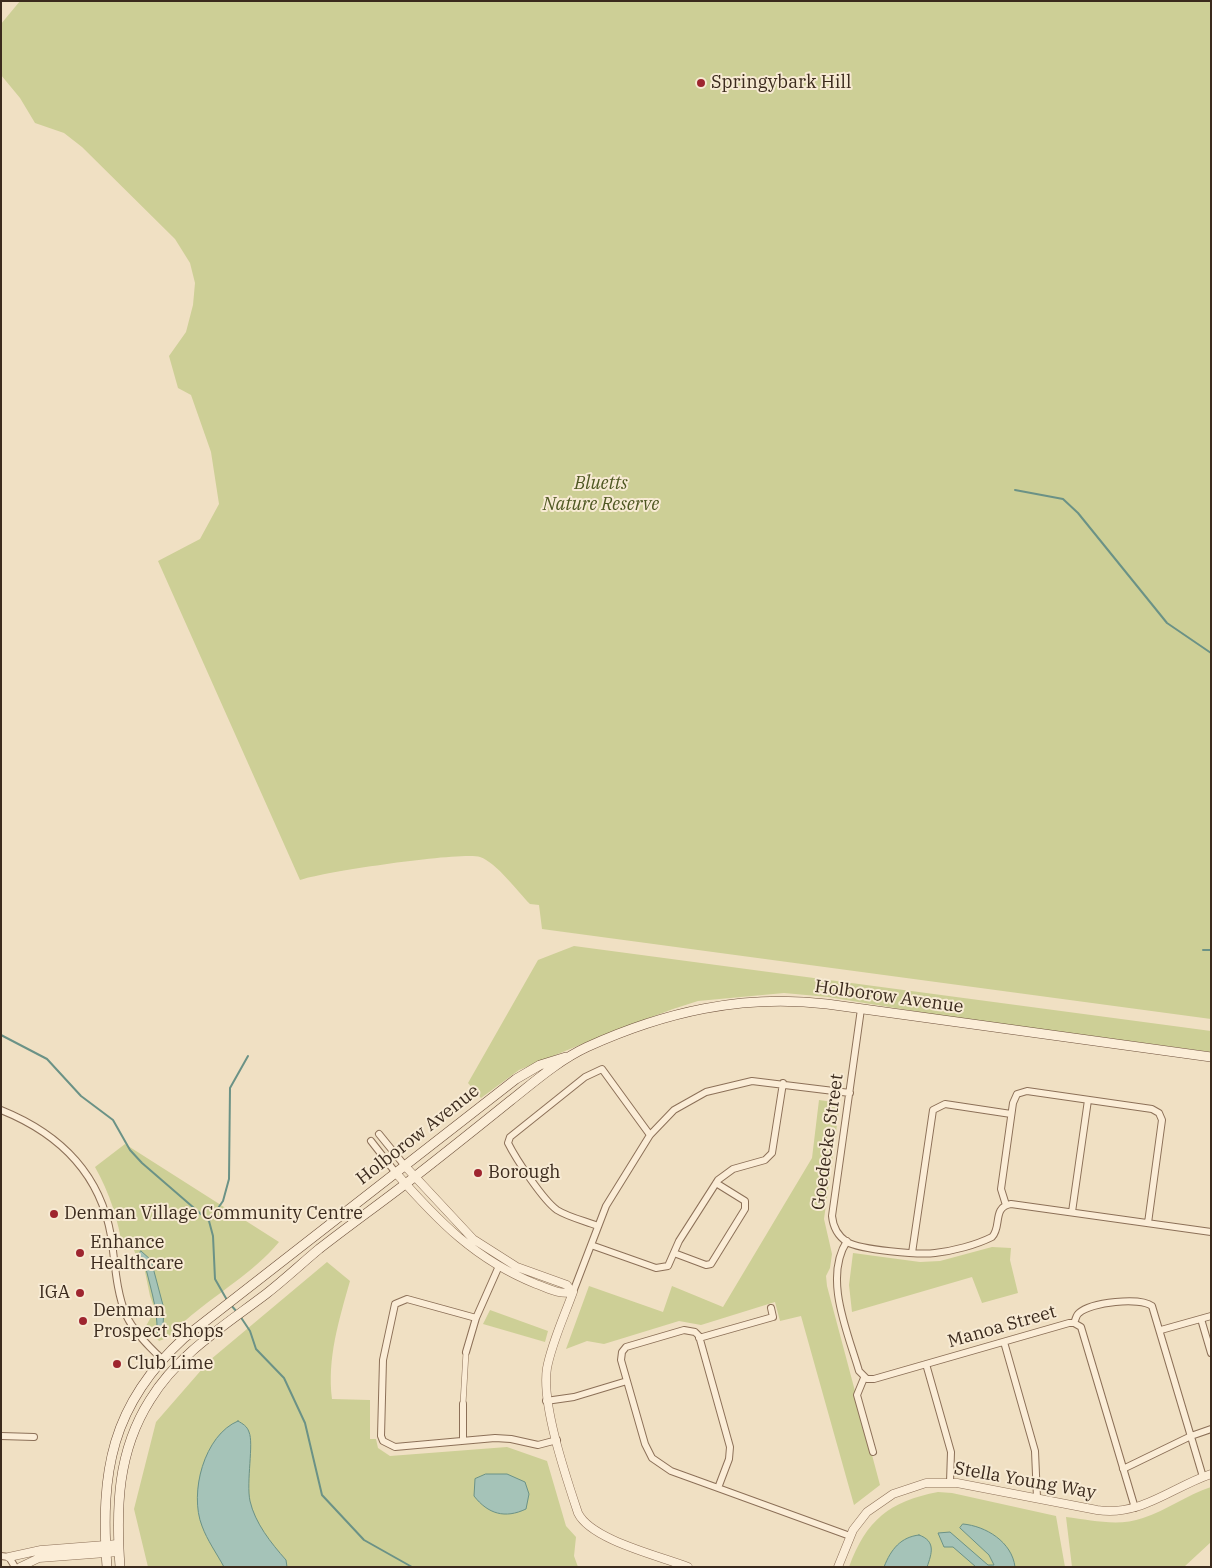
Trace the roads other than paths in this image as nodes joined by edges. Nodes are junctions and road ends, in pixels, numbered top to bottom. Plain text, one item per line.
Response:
1 (862, 1009) junction
2 (571, 1055) junction
3 (1211, 1057) edge
4 (783, 1083) junction
5 (850, 1093) junction
6 (1088, 1100) junction
7 (1, 1110) edge
8 (1011, 1114) junction
9 (379, 1134) dead end
10 (650, 1135) junction
11 (371, 1141) dead end
12 (405, 1166) junction
13 (396, 1173) junction
14 (415, 1177) junction
15 (716, 1183) junction
16 (405, 1184) junction
17 (1006, 1205) junction
18 (1072, 1212) junction
19 (1148, 1223) junction
20 (598, 1226) junction
21 (1211, 1232) edge
22 (846, 1241) junction
23 (591, 1245) junction
24 (674, 1253) junction
25 (912, 1253) junction
26 (499, 1266) junction
27 (573, 1292) joint
28 (771, 1308) dead end
29 (1211, 1316) edge
30 (476, 1318) junction
31 (1201, 1319) junction
32 (1074, 1323) junction
33 (1161, 1330) junction
34 (699, 1338) junction
35 (1004, 1342) junction
36 (466, 1352) joint
37 (1211, 1353) edge
38 (162, 1360) junction
39 (926, 1364) junction
40 (172, 1370) junction
41 (864, 1378) junction
42 (627, 1381) junction
43 (546, 1401) junction
44 (463, 1404) joint
45 (1211, 1429) edge
46 (1, 1436) edge
47 (1191, 1436) junction
48 (34, 1437) dead end
49 (557, 1440) junction
50 (463, 1441) junction
51 (873, 1452) dead end
52 (1123, 1469) junction
53 (1207, 1475) edge
54 (950, 1482) junction
55 (718, 1488) junction
56 (1037, 1498) junction
57 (1135, 1508) junction
58 (850, 1536) junction
59 (119, 1548) junction
60 (105, 1549) junction
61 (4, 1555) edge
62 (15, 1567) edge
63 (20, 1567) edge
64 (107, 1567) edge
65 (120, 1567) edge
66 (688, 1567) edge
67 (838, 1567) edge

1 - 2 main road, Holborow Avenue
1 - 3 main road, Holborow Avenue
1 - 5 street, Goedecke Street
2 - 12 main road, Holborow Avenue
2 - 14 main road, Holborow Avenue
4 - 5 street
4 - 10 street
4 - 15 street
5 - 22 street, Goedecke Street
6 - 8 street
6 - 18 street
6 - 19 street
7 - 38 street
8 - 17 street
8 - 25 street
9 - 12 street
10 - 20 street
10 - 20 street
11 - 13 street
12 - 13 main road, Holborow Avenue
12 - 14 street
13 - 16 street
13 - 38 main road, Holborow Avenue
14 - 16 main road, Holborow Avenue
14 - 26 street
15 - 24 street
15 - 24 street
16 - 26 street
16 - 40 main road, Holborow Avenue
17 - 18 street
17 - 25 street
18 - 19 street
19 - 21 street
20 - 23 street
22 - 25 street
22 - 41 street
23 - 24 street
23 - 27 street
26 - 30 street
27 - 43 street
28 - 34 street
29 - 31 street
30 - 36 street
30 - 50 street
31 - 33 street
31 - 37 street
32 - 33 street
32 - 35 street, Manoa Street
32 - 52 street, Manoa Street
33 - 47 street
34 - 42 street
34 - 55 street
35 - 39 street, Manoa Street
35 - 56 street
36 - 44 street
38 - 40 main road
38 - 60 main road, Holborow Avenue
39 - 41 street, Manoa Street
39 - 54 street
40 - 59 main road, Holborow Avenue
41 - 51 street
42 - 43 street
42 - 55 street
43 - 49 street
44 - 50 street
45 - 47 street
46 - 48 street
47 - 52 street
47 - 53 street
49 - 50 street
49 - 66 street
52 - 57 street, Manoa Street
53 - 57 street, Stella Young Way
54 - 56 street, Stella Young Way
54 - 58 street, Stella Young Way
55 - 58 street
56 - 57 street, Stella Young Way
58 - 67 street, Stella Young Way
59 - 60 street
59 - 65 main road, Holborow Avenue
60 - 61 street
60 - 63 street
60 - 64 main road, Holborow Avenue
61 - 62 street

